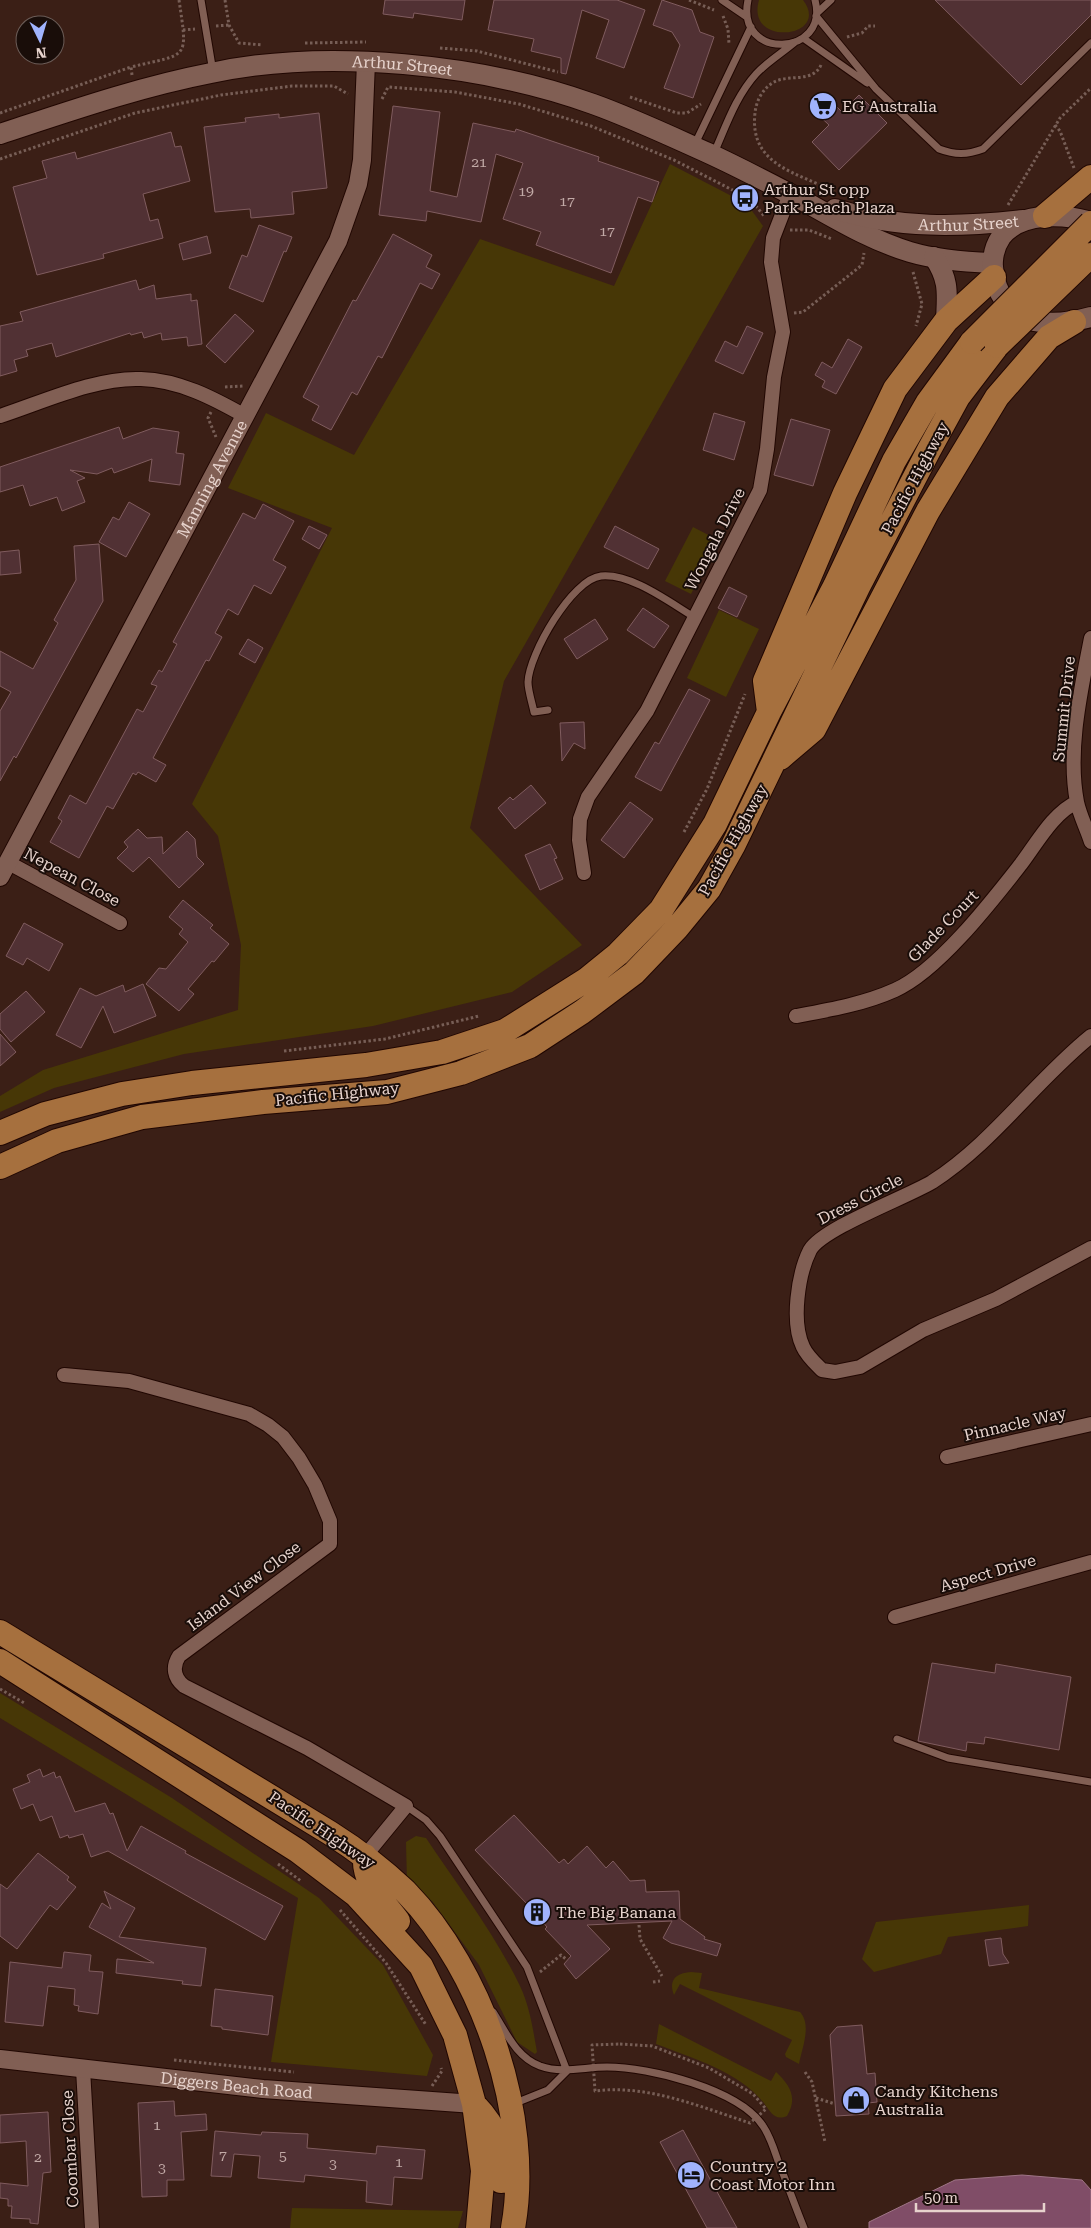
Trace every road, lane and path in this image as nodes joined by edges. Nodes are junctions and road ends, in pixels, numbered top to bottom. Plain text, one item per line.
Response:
1 (179, 0) edge
2 (201, 0) edge
3 (225, 0) edge
4 (689, 0) edge
5 (722, 0) edge
6 (748, 0) edge
7 (815, 0) edge
8 (831, 0) edge
9 (817, 15) junction
10 (747, 17) junction
11 (229, 25) junction
12 (222, 26) dead end
13 (875, 26) dead end
14 (751, 28) junction
15 (192, 29) dead end
16 (183, 30) junction
17 (846, 37) dead end
18 (803, 38) junction
19 (369, 42) dead end
20 (795, 42) junction
21 (1091, 43) edge
22 (301, 44) dead end
23 (268, 45) dead end
24 (437, 48) dead end
25 (725, 52) dead end
26 (366, 62) junction
27 (822, 62) dead end
28 (131, 67) junction
29 (213, 72) junction
30 (559, 72) dead end
31 (132, 74) dead end
32 (1091, 88) edge
33 (876, 89) junction
34 (623, 94) dead end
35 (705, 95) dead end
36 (348, 101) dead end
37 (382, 104) dead end
38 (0, 112) edge
39 (1055, 125) junction
40 (0, 134) edge
41 (694, 146) junction
42 (713, 155) junction
43 (0, 159) edge
44 (1084, 175) edge
45 (836, 192) dead end
46 (790, 194) junction
47 (1007, 206) dead end
48 (1038, 218) junction
49 (768, 220) dead end
50 (1091, 222) edge
51 (789, 230) dead end
52 (837, 241) dead end
53 (855, 249) dead end
54 (1091, 255) edge
55 (934, 257) junction
56 (993, 270) junction
57 (780, 314) junction
58 (1082, 320) edge
59 (946, 321) junction
60 (244, 386) dead end
61 (222, 392) dead end
62 (0, 416) edge
63 (245, 416) junction
64 (694, 617) junction
65 (1091, 638) edge
66 (548, 710) dead end
67 (769, 712) junction
68 (1084, 726) edge
69 (775, 762) junction
70 (1077, 802) junction
71 (1091, 842) edge
72 (4, 869) edge
73 (584, 873) dead end
74 (120, 923) dead end
75 (796, 1016) dead end
76 (1091, 1036) edge
77 (0, 1132) edge
78 (0, 1167) edge
79 (1091, 1248) edge
80 (64, 1375) dead end
81 (1091, 1424) edge
82 (947, 1457) dead end
83 (1091, 1562) edge
84 (895, 1617) dead end
85 (0, 1632) edge
86 (0, 1661) edge
87 (0, 1689) edge
88 (34, 1708) dead end
89 (897, 1739) dead end
90 (1091, 1782) edge
91 (219, 1801) junction
92 (406, 1806) junction
93 (365, 1856) junction
94 (275, 1862) dead end
95 (306, 1885) dead end
96 (338, 1908) dead end
97 (639, 1924) dead end
98 (567, 1960) dead end
99 (421, 1966) junction
100 (543, 1970) dead end
101 (662, 1976) dead end
102 (660, 1981) dead end
103 (653, 1982) dead end
104 (472, 1988) junction
105 (427, 2026) dead end
106 (592, 2048) dead end
107 (0, 2059) edge
108 (440, 2062) dead end
109 (83, 2069) junction
110 (567, 2071) junction
111 (805, 2072) dead end
112 (432, 2084) dead end
113 (594, 2088) dead end
114 (816, 2098) junction
115 (474, 2104) junction
116 (835, 2104) dead end
117 (511, 2105) junction
118 (762, 2112) dead end
119 (752, 2122) dead end
120 (825, 2142) dead end
121 (92, 2228) edge
122 (478, 2228) edge
123 (505, 2228) edge
124 (513, 2228) edge
125 (804, 2228) edge

1 - 16 path
2 - 29 lane
3 - 11 path
4 - 25 path
5 - 10 lane
6 - 10 lane
7 - 9 lane
8 - 9 lane
9 - 18 lane
9 - 33 lane
10 - 14 lane
11 - 12 path
11 - 23 path
13 - 17 path
14 - 20 lane
14 - 41 lane
15 - 16 path
16 - 28 path
18 - 20 lane
18 - 33 lane
19 - 22 path
20 - 42 lane
21 - 33 lane
24 - 30 path
26 - 29 main road, Arthur Street
26 - 41 main road, Arthur Street
26 - 63 street, Manning Avenue
27 - 45 path
28 - 31 path
28 - 38 path
29 - 40 main road, Arthur Street
32 - 39 path
34 - 35 path
36 - 43 path
37 - 49 path
39 - 44 path
39 - 47 path
41 - 42 main road, Arthur Street
42 - 46 main road, Arthur Street
44 - 48 highway
46 - 48 main road, Arthur Street
46 - 55 main road, Arthur Street
46 - 57 street, Wongala Drive
48 - 50 main road, Arthur Street
48 - 56 main road
50 - 67 highway, Pacific Highway, bridge
51 - 52 path
53 - 57 path
54 - 69 highway, Pacific Highway, bridge
55 - 56 main road, Arthur Street
55 - 59 main road
56 - 58 main road
56 - 59 highway
57 - 64 street, Wongala Drive
58 - 69 highway
59 - 67 highway
60 - 61 path
62 - 63 street
63 - 72 street, Manning Avenue
64 - 66 lane
64 - 73 street, Wongala Drive
65 - 68 street, Summit Drive
67 - 77 highway, Pacific Highway
68 - 70 street, Summit Drive
69 - 78 highway, Pacific Highway
70 - 71 street, Summit Drive
70 - 75 street, Glade Court
72 - 74 street, Nepean Close
76 - 79 street, Dress Circle
80 - 92 street, Island View Close
81 - 82 street, Pinnacle Way
83 - 84 street, Aspect Drive
85 - 93 highway, Pacific Highway
86 - 91 highway, Pacific Highway
87 - 88 path
89 - 90 lane
91 - 93 highway
91 - 99 highway, Pacific Highway
92 - 93 street
92 - 110 lane
93 - 99 highway
93 - 104 highway, Pacific Highway
94 - 95 path
96 - 105 path
97 - 101 path
98 - 100 path
99 - 115 highway, Pacific Highway
102 - 103 path
104 - 110 lane
104 - 115 highway
104 - 117 highway, Pacific Highway
106 - 118 path
107 - 109 street, Diggers Beach Road
108 - 112 path
109 - 115 street, Diggers Beach Road
109 - 121 street, Coombar Close
110 - 117 lane
110 - 125 lane
111 - 114 path
113 - 119 path
114 - 116 path
114 - 120 path
115 - 122 highway, Pacific Highway
115 - 123 highway
117 - 124 highway, Pacific Highway

